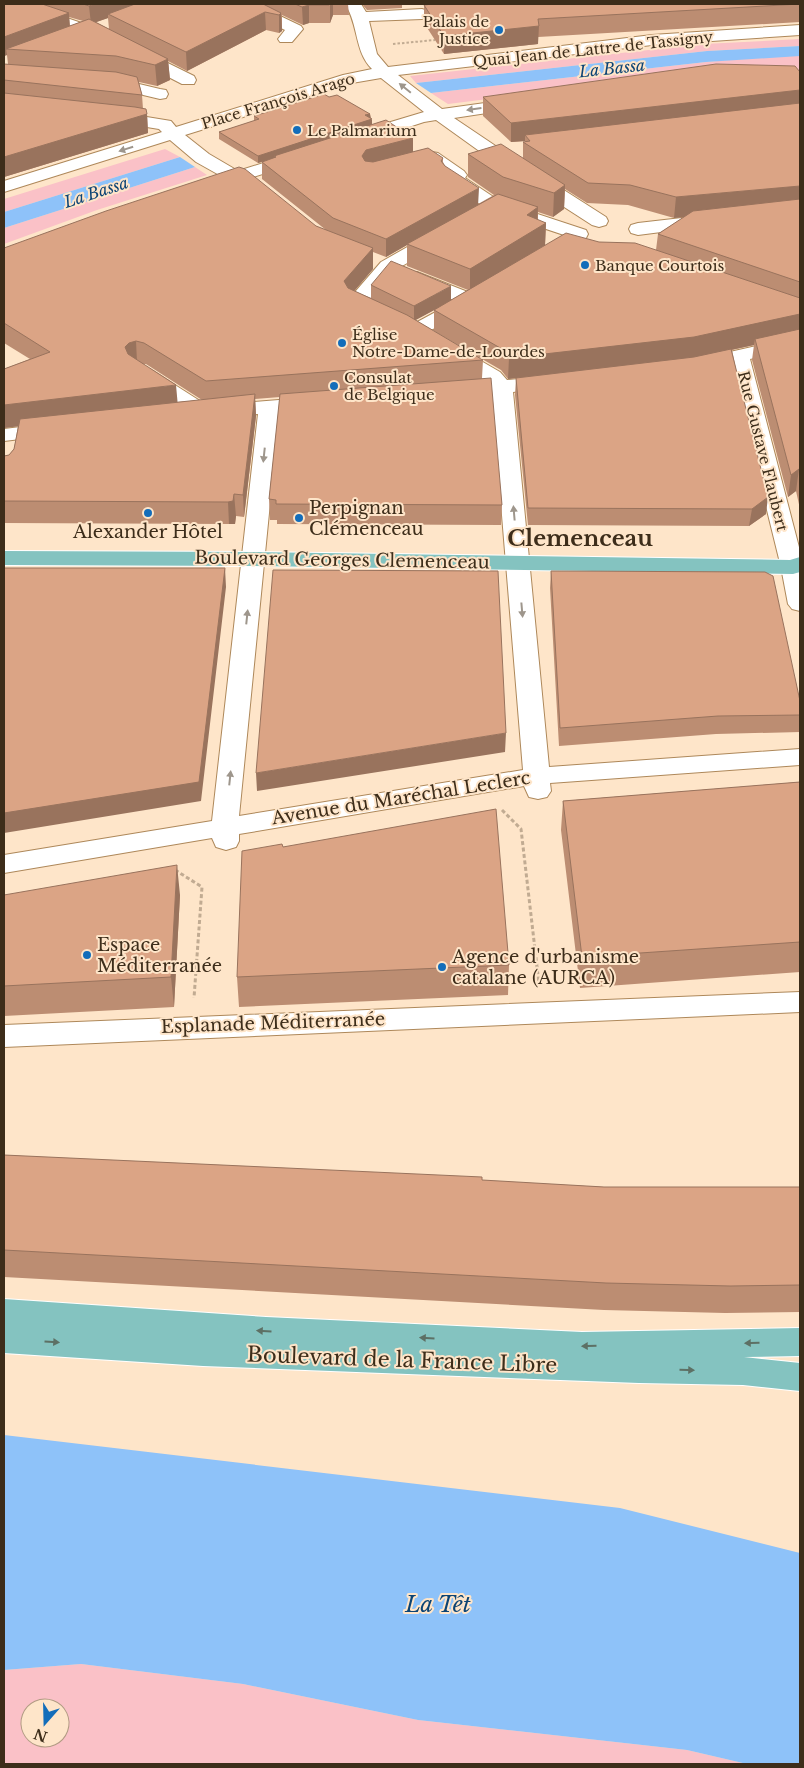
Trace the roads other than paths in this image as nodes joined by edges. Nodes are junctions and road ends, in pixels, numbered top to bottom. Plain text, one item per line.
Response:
1 (12, 4) edge
2 (243, 4) edge
3 (417, 9) edge
4 (359, 12) edge
5 (110, 25) edge
6 (800, 30) edge
7 (93, 32) junction
8 (286, 39) dead end
9 (66, 42) edge
10 (385, 72) junction
11 (188, 80) dead end
12 (83, 82) edge
13 (160, 94) dead end
14 (537, 101) edge
15 (89, 114) edge
16 (438, 114) junction
17 (172, 134) junction
18 (344, 142) edge
19 (516, 149) dead end
20 (317, 151) edge
21 (491, 152) junction
22 (398, 166) edge
23 (236, 178) junction
24 (4, 187) edge
25 (261, 189) edge
26 (198, 190) edge
27 (725, 220) edge
28 (621, 227) junction
29 (454, 229) edge
30 (587, 240) junction
31 (563, 245) edge
32 (379, 262) junction
33 (488, 290) edge
34 (338, 291) edge
35 (365, 295) junction
36 (471, 300) junction
37 (415, 331) junction
38 (800, 342) edge
39 (739, 356) junction
40 (682, 367) edge
41 (138, 370) edge
42 (568, 380) edge
43 (502, 388) junction
44 (434, 393) edge
45 (337, 401) edge
46 (269, 406) junction
47 (203, 412) junction
48 (174, 415) edge
49 (69, 428) edge
50 (7, 440) edge
51 (4, 558) edge
52 (254, 559) junction
53 (518, 562) junction
54 (798, 566) edge
55 (800, 604) edge
56 (800, 757) edge
57 (800, 771) edge
58 (537, 784) junction
59 (226, 834) junction
60 (4, 864) edge
61 (4, 878) edge
62 (800, 1002) edge
63 (4, 1036) edge
64 (4, 1313) edge
65 (4, 1339) edge
66 (800, 1342) edge
67 (800, 1370) edge
68 (743, 1371) junction
69 (800, 1377) edge

1 - 7 street
2 - 8 street
3 - 4 street
4 - 10 street
5 - 7 street
6 - 10 street, Quai Jean de Lattre de Tassigny
7 - 9 street
7 - 11 street
16 -> 10 street
10 - 17 street, Place François Arago
12 - 13 street
14 -> 16 street
15 - 17 street
16 - 18 street
16 - 21 street
17 - 23 street
17 -> 24 street, Place François Arago
19 - 21 street
20 - 23 street
21 - 28 street
22 - 30 street
23 - 25 street
23 - 26 street
27 - 28 street
28 - 30 street
29 - 32 street
30 - 31 street
32 - 35 street
32 - 36 street
33 - 36 street
34 - 35 street
35 - 37 street
36 - 37 street
37 - 43 street
38 - 39 street
39 - 40 street
39 - 54 street, Rue Gustave Flaubert
41 - 47 street
42 - 43 street
43 - 44 street
53 -> 43 street
45 - 46 street
46 - 47 street
46 -> 52 street
47 - 48 street
49 - 50 street
51 - 52 main road, Boulevard Georges Clemenceau
52 - 53 main road, Boulevard Georges Clemenceau
59 -> 52 street
53 - 54 main road, Boulevard Georges Clemenceau
53 -> 58 street
54 - 55 street, Rue Gustave Flaubert
56 - 58 street, Avenue du Maréchal Leclerc
57 - 58 street, Avenue du Maréchal Leclerc
58 - 59 street, Avenue du Maréchal Leclerc
58 - 59 street, Avenue du Maréchal Leclerc
59 - 60 street, Avenue du Maréchal Leclerc
59 - 61 street, Avenue du Maréchal Leclerc
62 - 63 street, Esplanade Méditerranée
66 -> 64 main road, Boulevard de la France Libre
65 -> 68 main road, Boulevard de la France Libre
67 - 68 main road
68 - 69 main road, Boulevard de la France Libre

